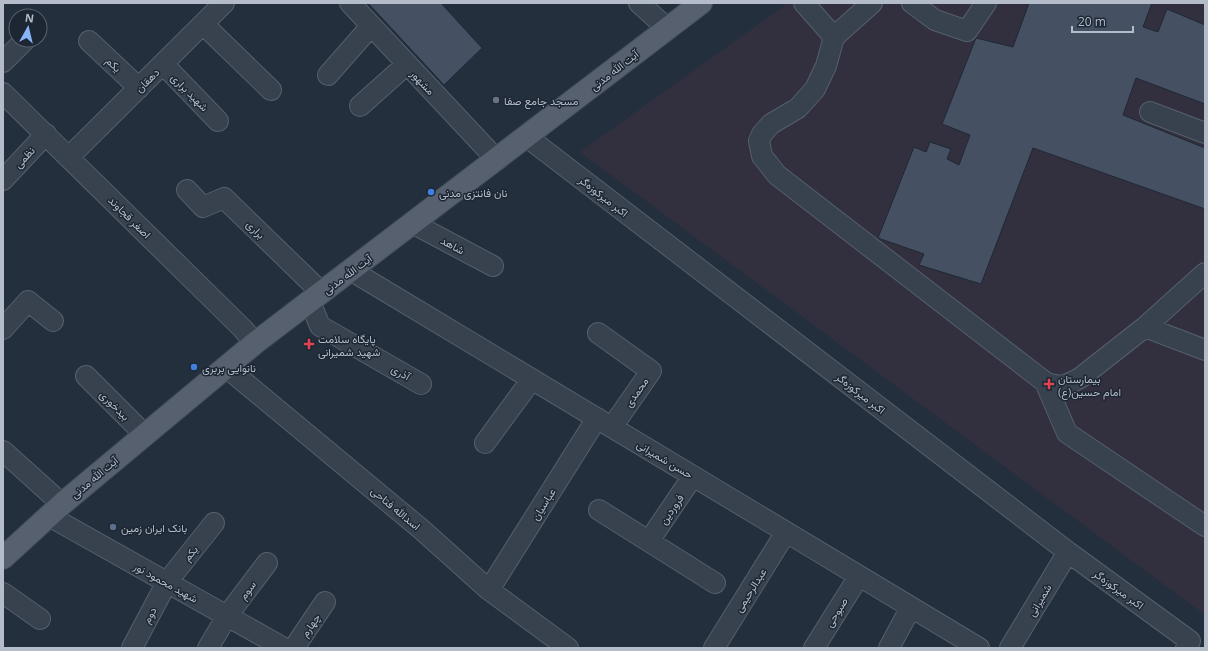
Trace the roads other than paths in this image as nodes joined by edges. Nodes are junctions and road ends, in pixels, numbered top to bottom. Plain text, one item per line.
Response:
1 (224, 3) edge
2 (350, 3) edge
3 (639, 3) edge
4 (702, 3) edge
5 (804, 3) edge
6 (872, 3) edge
7 (912, 3) edge
8 (986, 3) edge
9 (203, 24) junction
10 (371, 26) junction
11 (668, 29) junction
12 (834, 37) junction
13 (89, 40) dead end
14 (16, 48) edge
15 (3, 62) edge
16 (163, 64) junction
17 (407, 64) junction
18 (328, 75) dead end
19 (139, 88) junction
20 (271, 90) dead end
21 (3, 93) edge
22 (360, 106) dead end
23 (1150, 112) dead end
24 (218, 120) dead end
25 (1205, 132) edge
26 (46, 134) junction
27 (527, 137) junction
28 (69, 158) junction
29 (497, 160) junction
30 (3, 180) edge
31 (187, 190) dead end
32 (414, 224) junction
33 (493, 266) dead end
34 (352, 271) junction
35 (1205, 273) edge
36 (316, 298) junction
37 (53, 321) dead end
38 (5, 324) edge
39 (1145, 327) junction
40 (598, 333) dead end
41 (255, 343) junction
42 (1205, 350) edge
43 (226, 367) junction
44 (86, 376) dead end
45 (532, 379) junction
46 (1045, 382) junction
47 (421, 384) dead end
48 (604, 423) junction
49 (145, 435) junction
50 (486, 443) dead end
51 (3, 451) edge
52 (693, 476) junction
53 (55, 510) junction
54 (599, 510) dead end
55 (214, 523) dead end
56 (1205, 526) edge
57 (786, 532) junction
58 (650, 541) junction
59 (1068, 552) junction
60 (3, 558) edge
61 (267, 563) dead end
62 (859, 576) junction
63 (167, 582) junction
64 (715, 583) dead end
65 (489, 590) junction
66 (3, 593) edge
67 (326, 602) dead end
68 (911, 607) junction
69 (227, 616) junction
70 (40, 619) dead end
71 (132, 648) edge
72 (208, 648) edge
73 (284, 648) edge
74 (294, 648) edge
75 (568, 648) edge
76 (714, 648) edge
77 (814, 648) edge
78 (889, 648) edge
79 (979, 648) edge
80 (1010, 648) edge
81 (1186, 648) edge

1 - 9 street, دهقان
2 - 10 street, مشهور
3 - 11 street
4 - 11 main road, آیت الله مدنی
5 - 12 street
6 - 12 street
7 - 8 street
9 - 16 street, دهقان
9 - 20 street
10 - 17 street, مشهور
10 - 18 street
11 - 27 main road, آیت الله مدنی
12 - 46 street
13 - 19 street, یکم
14 - 15 street
16 - 19 street, دهقان
16 - 24 street, شهید براری
17 - 22 street
17 - 29 street, مشهور
19 - 28 street, دهقان
21 - 26 street, اصغر قجاوند
23 - 25 street
26 - 28 street, اصغر قجاوند
26 - 30 street, نظمی
27 - 29 main road, آیت الله مدنی
27 - 59 street, اکبر میرکوزه‌گر
28 - 41 street, اصغر قجاوند
29 - 32 main road, آیت الله مدنی
31 - 36 street, براری
32 - 33 street, شاهد
32 - 34 main road, آیت الله مدنی
34 - 36 main road, آیت الله مدنی
34 - 45 street, حسن شمیرانی
35 - 39 street
36 - 41 main road, آیت الله مدنی
36 - 47 street, آذری
37 - 38 street
39 - 42 street
39 - 46 street
40 - 48 street, محمدی
41 - 43 main road, آیت الله مدنی
43 - 49 main road, آیت الله مدنی
43 - 65 street, اسدالله فتاحی
44 - 49 street, بیدخوری
45 - 48 street, حسن شمیرانی
45 - 50 street
46 - 56 street
48 - 52 street, حسن شمیرانی
48 - 65 street, عباسیان
49 - 53 main road, آیت الله مدنی
51 - 53 street, شهید محمود نور
52 - 57 street, حسن شمیرانی
52 - 58 street, فروردین
53 - 60 main road, آیت الله مدنی
53 - 63 street, شهید محمود نور
54 - 58 street
55 - 63 street, یکم
57 - 62 street, حسن شمیرانی
57 - 76 street, عبدالرحیمی
58 - 64 street
59 - 80 street, شمیرانی
59 - 81 street, اکبر میرکوزه‌گر
61 - 69 street, سوم
62 - 68 street, حسن شمیرانی
62 - 77 street, صبوحی
63 - 69 street, شهید محمود نور
63 - 71 street, دوم
65 - 75 street, اسدالله فتاحی
66 - 70 street
67 - 74 street, چهارم
68 - 78 street
68 - 79 street, حسن شمیرانی
69 - 72 street, سوم
69 - 73 street, شهید محمود نور

